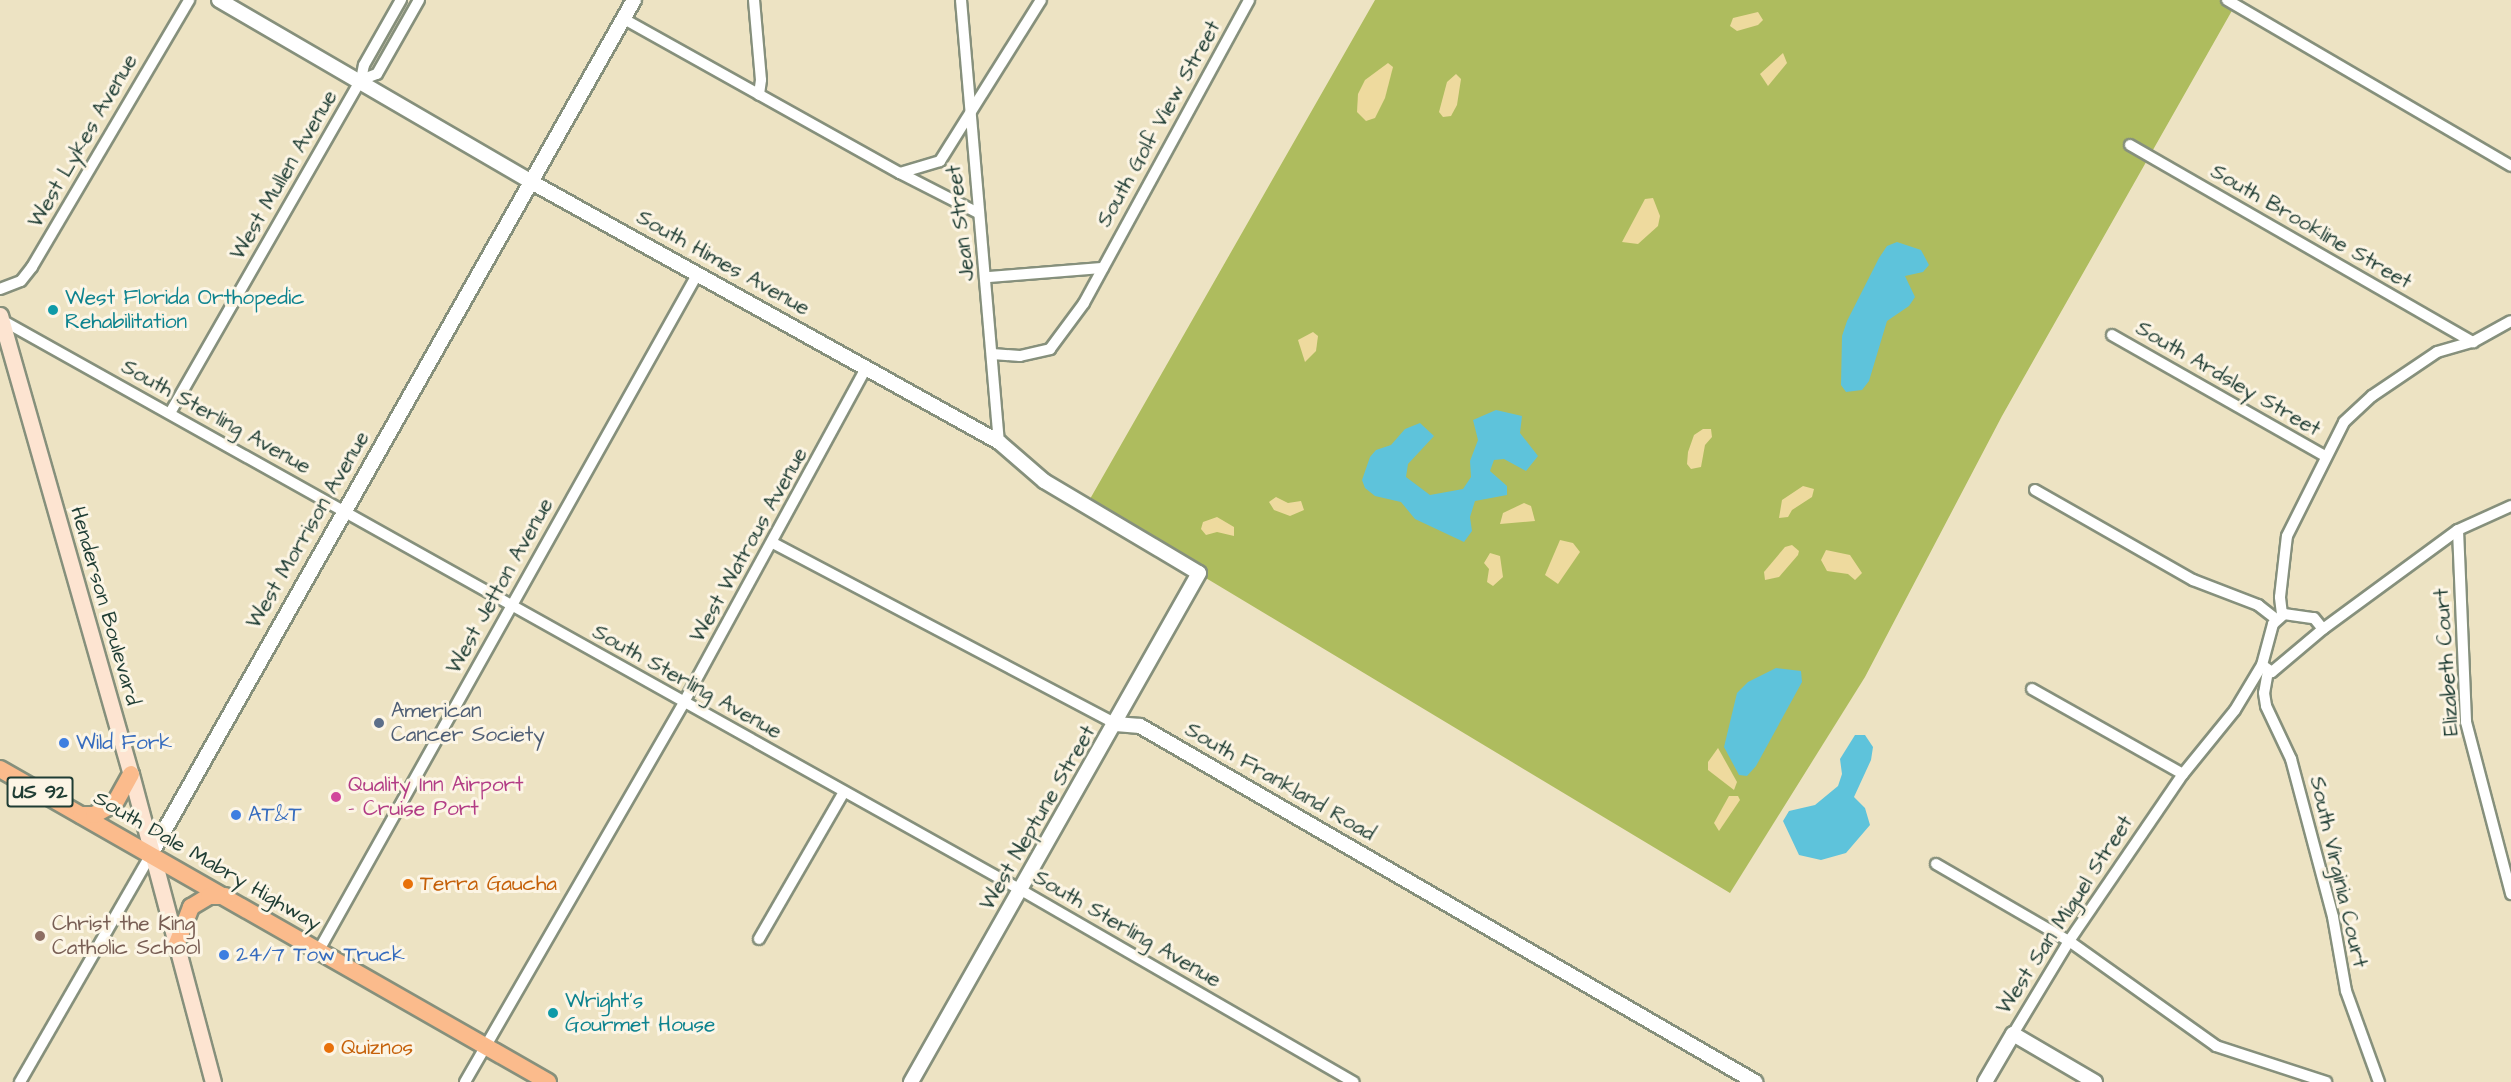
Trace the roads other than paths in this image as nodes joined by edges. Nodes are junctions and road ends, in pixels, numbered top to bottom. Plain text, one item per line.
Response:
1 (189, 0) edge
2 (219, 0) edge
3 (401, 0) edge
4 (419, 0) edge
5 (634, 0) edge
6 (754, 0) edge
7 (961, 0) edge
8 (1041, 0) edge
9 (1249, 0) edge
10 (2227, 0) edge
11 (624, 20) junction
12 (361, 80) junction
13 (759, 95) junction
14 (969, 120) junction
15 (2130, 146) dead end
16 (2511, 166) edge
17 (900, 173) junction
18 (532, 183) junction
19 (978, 213) junction
20 (1103, 268) junction
21 (698, 273) junction
22 (988, 277) junction
23 (0, 289) edge
24 (0, 318) edge
25 (2511, 321) edge
26 (2112, 335) dead end
27 (2473, 342) junction
28 (5, 350) edge
29 (992, 354) junction
30 (867, 368) junction
31 (170, 413) junction
32 (999, 442) junction
33 (2325, 456) junction
34 (2035, 490) dead end
35 (2511, 506) edge
36 (343, 511) junction
37 (2458, 530) junction
38 (773, 543) junction
39 (1200, 573) joint
40 (512, 605) junction
41 (2279, 617) junction
42 (2323, 629) junction
43 (2265, 668) junction
44 (2032, 689) dead end
45 (684, 702) junction
46 (1116, 724) junction
47 (0, 770) edge
48 (131, 774) junction
49 (2183, 774) junction
50 (844, 792) junction
51 (81, 815) junction
52 (151, 854) junction
53 (1936, 864) dead end
54 (1022, 890) junction
55 (2511, 894) edge
56 (226, 896) junction
57 (759, 939) dead end
58 (2068, 941) junction
59 (176, 946) junction
60 (319, 950) junction
61 (2013, 1034) junction
62 (485, 1046) junction
63 (20, 1082) edge
64 (213, 1082) edge
65 (465, 1082) edge
66 (548, 1082) edge
67 (911, 1082) edge
68 (1354, 1082) edge
69 (1755, 1082) edge
70 (1985, 1082) edge
71 (2095, 1082) edge
72 (2326, 1082) edge
73 (2379, 1082) edge

1 - 23 street, West Lykes Avenue
2 - 12 street, South Himes Avenue
3 - 12 street, West Mullen Avenue
4 - 12 street, West Mullen Avenue
5 - 11 street, West Morrison Avenue
6 - 13 street
7 - 14 street, Jean Street
8 - 14 street
9 - 20 street, South Golf View Street
10 - 16 street
11 - 13 street
11 - 18 street, West Morrison Avenue
12 - 18 street, South Himes Avenue
12 - 31 street, West Mullen Avenue
13 - 17 street
14 - 17 street
14 - 19 street, Jean Street
15 - 27 street, South Brookline Street
17 - 19 street
18 - 21 street, South Himes Avenue
18 - 36 street, West Morrison Avenue
19 - 22 street, Jean Street
20 - 22 street
20 - 29 street, South Golf View Street
21 - 30 street, South Himes Avenue
21 - 40 street, West Jetton Avenue
22 - 29 street, Jean Street
24 - 28 main road, Henderson Boulevard
24 - 31 street, South Sterling Avenue
25 - 27 street
26 - 33 street, South Ardsley Street
27 - 33 street
28 - 48 main road, Henderson Boulevard
29 - 32 street, Jean Street
30 - 32 street, South Himes Avenue
30 - 38 street, West Watrous Avenue
31 - 36 street, South Sterling Avenue
32 - 39 street, South Himes Avenue
33 - 41 street
34 - 41 street
35 - 37 street
36 - 40 street, South Sterling Avenue
36 - 52 street, West Morrison Avenue
37 - 42 street
37 - 55 street, Elizabeth Court
38 - 45 street, West Watrous Avenue
38 - 46 street, South Frankland Road
39 - 46 street, West Neptune Street
40 - 45 street, South Sterling Avenue
40 - 60 street, West Jetton Avenue
41 - 42 street
41 - 43 street
42 - 43 street
43 - 49 street, West San Miguel Street
43 - 73 street, South Virginia Court
44 - 49 street
45 - 50 street, South Sterling Avenue
45 - 62 street, West Watrous Avenue
46 - 54 street, West Neptune Street
46 - 69 street, South Frankland Road
47 - 51 main road, South Dale Mabry Highway / US 92
48 - 51 main road
48 - 52 main road, Henderson Boulevard
49 - 58 street, West San Miguel Street
50 - 54 street, South Sterling Avenue
50 - 57 street
51 - 52 main road, South Dale Mabry Highway / US 92
52 - 56 main road, South Dale Mabry Highway / US 92
52 - 59 main road, Henderson Boulevard
52 - 63 street, West Morrison Avenue
53 - 58 street
54 - 67 street, West Neptune Street
54 - 68 street, South Sterling Avenue
56 - 59 main road
56 - 60 main road, South Dale Mabry Highway / US 92
58 - 61 street, West San Miguel Street
58 - 72 street
59 - 64 main road, Henderson Boulevard
60 - 62 main road, South Dale Mabry Highway / US 92
61 - 70 street, West San Miguel Street
61 - 71 street
62 - 65 street, West Watrous Avenue
62 - 66 main road, South Dale Mabry Highway / US 92

